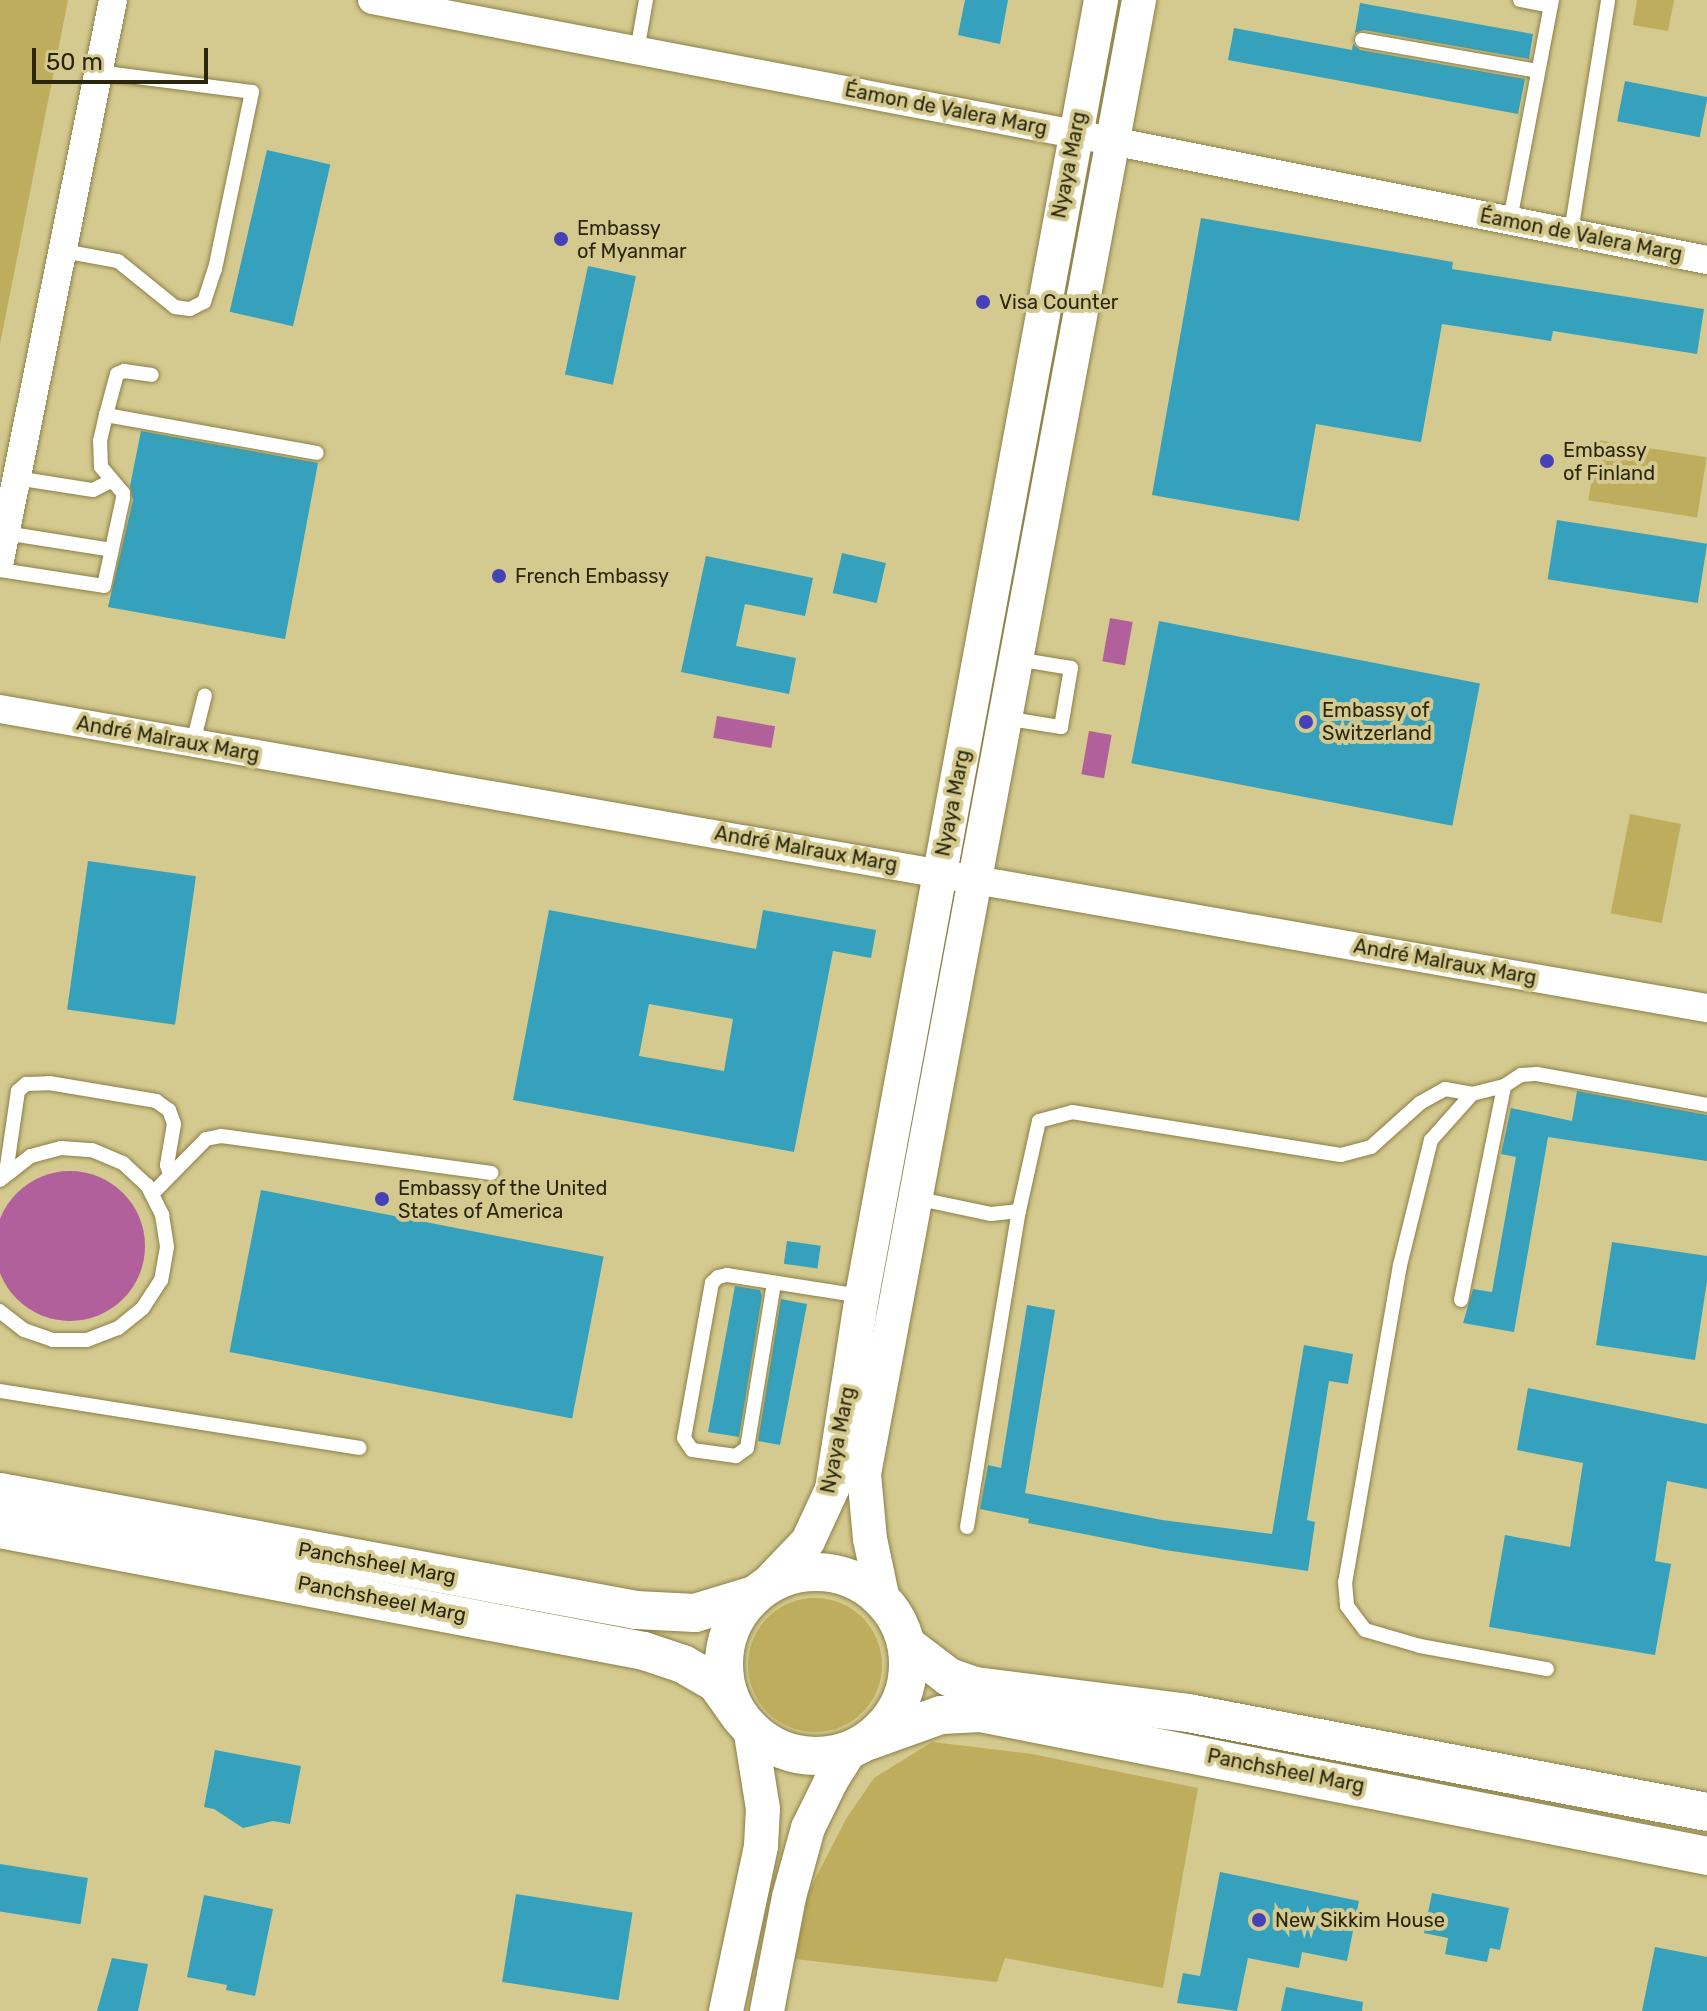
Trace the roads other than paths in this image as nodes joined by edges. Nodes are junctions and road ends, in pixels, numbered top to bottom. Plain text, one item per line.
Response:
1 (113, 0) edge
2 (372, 0) edge
3 (646, 0) edge
4 (1101, 0) edge
5 (1139, 0) edge
6 (1520, 0) edge
7 (1608, 0) edge
8 (1551, 3) edge
9 (1362, 40) dead end
10 (637, 51) junction
11 (1537, 71) junction
12 (99, 72) junction
13 (1075, 134) junction
14 (1112, 141) junction
15 (1510, 220) junction
16 (1571, 232) junction
17 (63, 251) junction
18 (1707, 260) edge
19 (152, 375) dead end
20 (106, 415) junction
21 (317, 453) dead end
22 (16, 478) junction
23 (111, 481) junction
24 (3, 546) edge
25 (112, 550) junction
26 (0, 570) edge
27 (1015, 659) junction
28 (205, 695) dead end
29 (0, 709) edge
30 (1004, 718) junction
31 (193, 743) junction
32 (940, 872) junction
33 (974, 879) junction
34 (1707, 1008) edge
35 (1504, 1086) junction
36 (1472, 1094) junction
37 (1707, 1105) edge
38 (491, 1173) dead end
39 (170, 1175) junction
40 (3, 1176) edge
41 (152, 1194) junction
42 (915, 1198) junction
43 (1019, 1211) junction
44 (774, 1283) junction
45 (862, 1296) junction
46 (1461, 1300) dead end
47 (0, 1311) edge
48 (0, 1391) edge
49 (360, 1448) dead end
50 (0, 1492) edge
51 (967, 1527) dead end
52 (0, 1529) edge
53 (760, 1591) junction
54 (883, 1600) junction
55 (907, 1645) junction
56 (1547, 1669) dead end
57 (745, 1723) junction
58 (860, 1744) junction
59 (1707, 1812) edge
60 (1707, 1856) edge
61 (726, 2011) edge
62 (767, 2011) edge

1 - 12 street
2 - 10 street, Éamon de Valera Marg
3 - 10 lane
4 - 13 street, Nyaya Marg
5 - 14 street, Nyaya Marg
6 - 8 lane
7 - 16 lane
8 - 11 lane
9 - 11 lane
10 - 13 street, Éamon de Valera Marg
11 - 15 lane
12 - 17 street
12 - 17 lane
13 - 14 street, Éamon de Valera Marg
13 - 32 street, Nyaya Marg
14 - 15 street, Éamon de Valera Marg
14 - 27 street, Nyaya Marg
15 - 16 street, Éamon de Valera Marg
16 - 18 street, Éamon de Valera Marg
17 - 22 street
19 - 20 lane
20 - 21 lane
20 - 23 lane
22 - 23 lane
22 - 24 street
23 - 25 lane
24 - 25 lane
25 - 26 lane
27 - 30 street, Nyaya Marg
27 - 30 lane
28 - 31 lane
29 - 31 street, André Malraux Marg
30 - 33 street, Nyaya Marg
31 - 32 street, André Malraux Marg
32 - 33 street, André Malraux Marg
32 - 45 street, Nyaya Marg
33 - 34 street, André Malraux Marg
33 - 42 street, Nyaya Marg
35 - 36 lane
35 - 37 lane
35 - 46 lane
36 - 43 lane
36 - 56 lane
38 - 39 lane
39 - 40 lane
39 - 41 lane
40 - 41 lane
41 - 47 lane
42 - 43 lane
42 - 54 street, Nyaya Marg
43 - 51 lane
44 - 44 lane
44 - 45 lane
45 - 53 street, Nyaya Marg
48 - 49 lane
50 - 53 main road, Panchsheel Marg
52 - 57 main road, Panchsheeel Marg
53 - 54 main road
53 - 57 main road
54 - 55 main road
55 - 58 main road
55 - 59 main road, Panchsheel Marg
57 - 58 main road
57 - 61 street
58 - 60 main road, Panchsheel Marg
58 - 62 street

